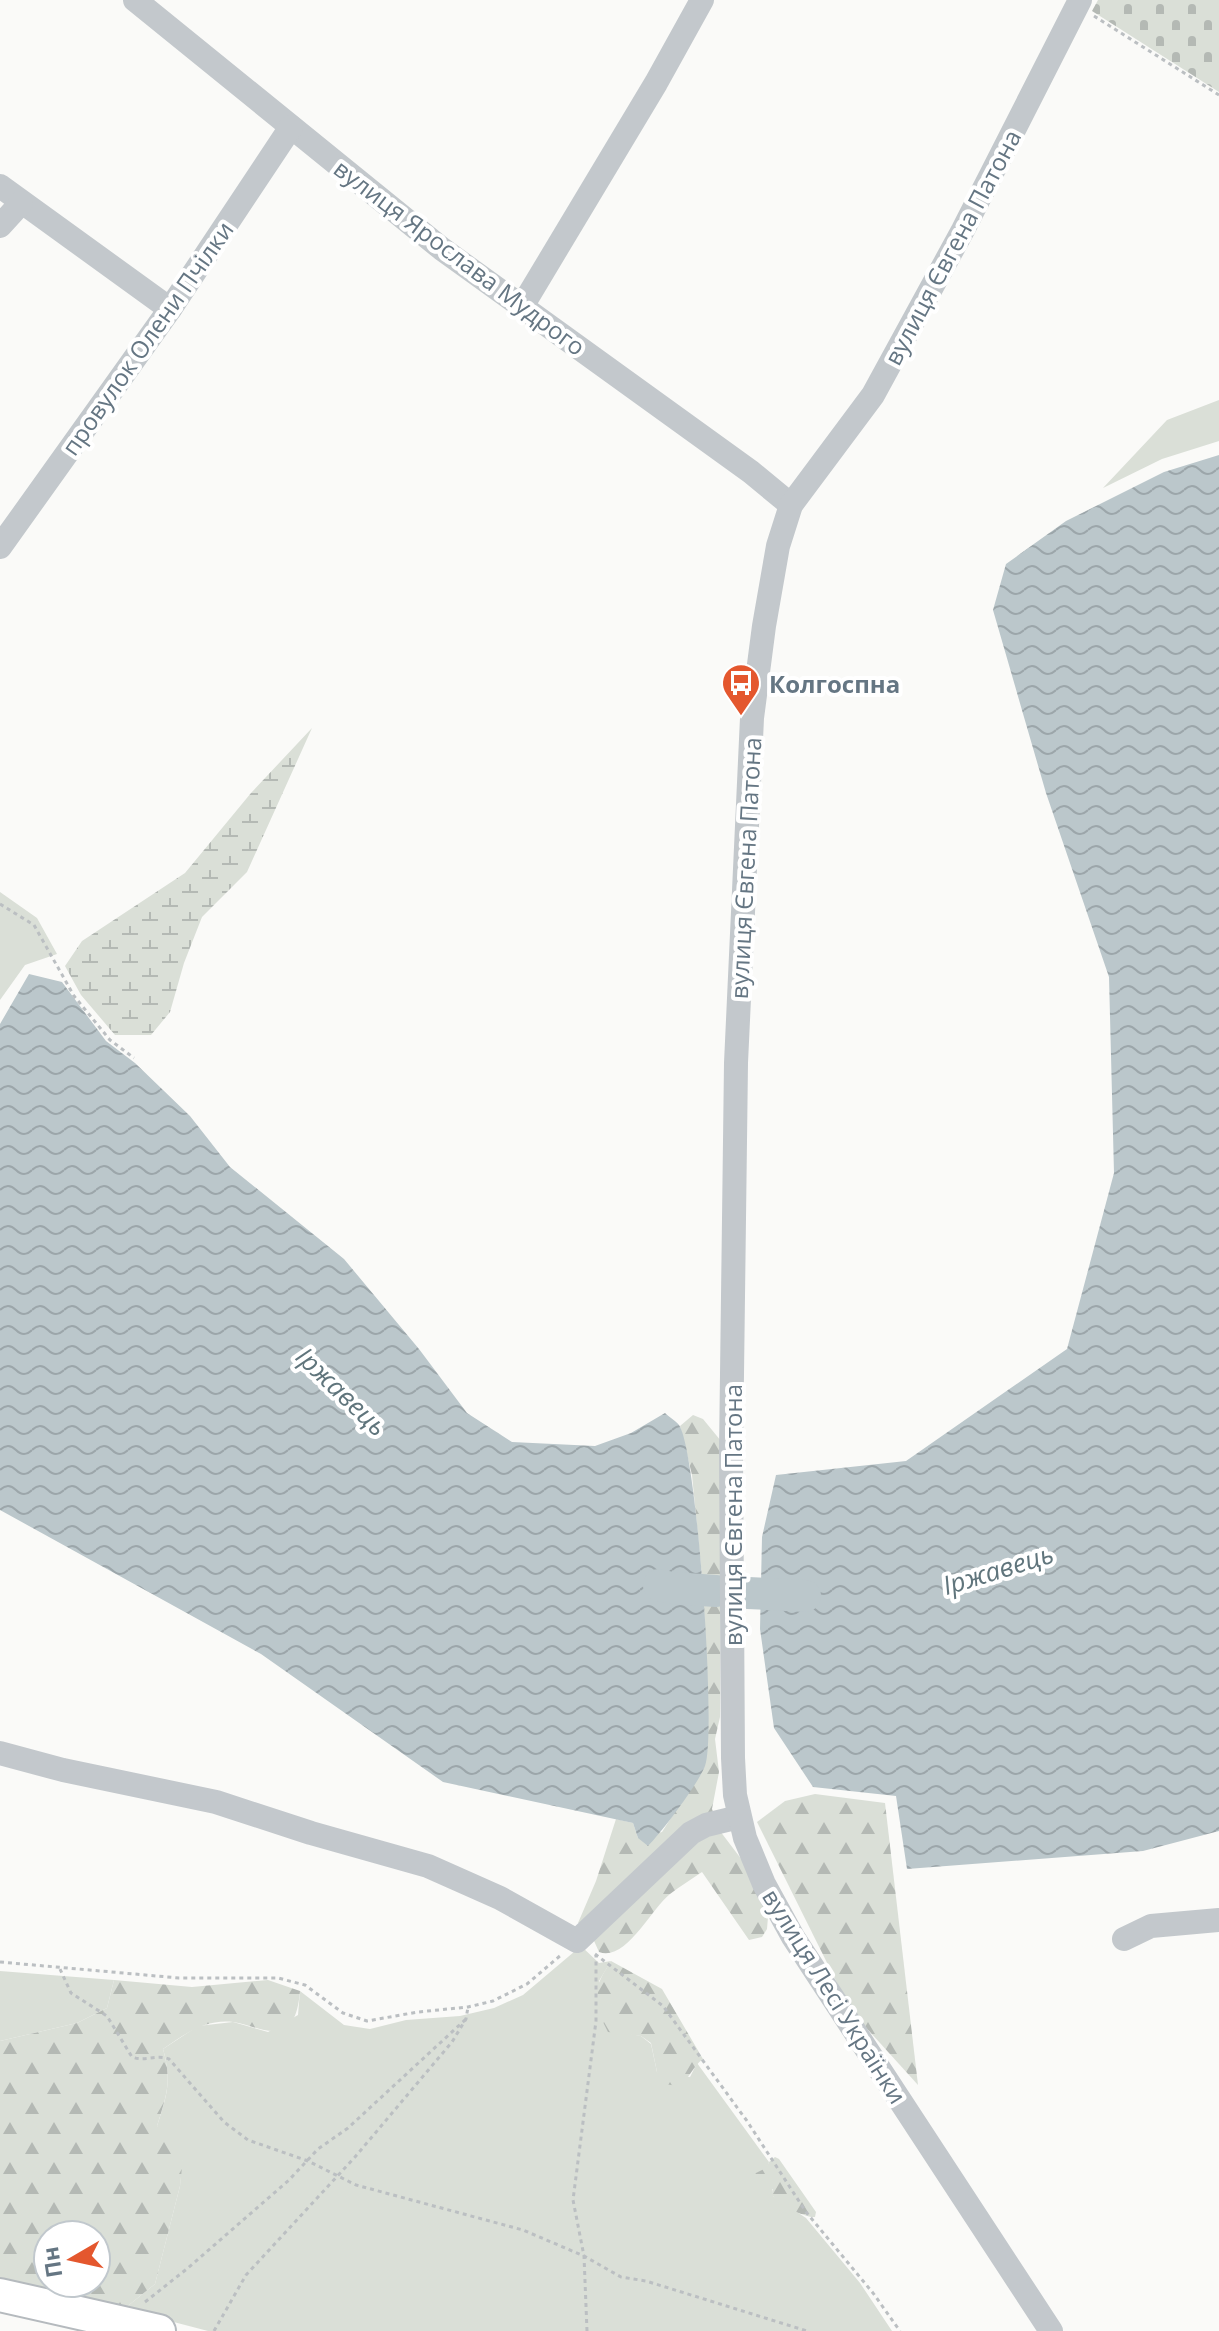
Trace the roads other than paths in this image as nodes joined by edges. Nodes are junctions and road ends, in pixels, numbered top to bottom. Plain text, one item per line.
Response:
1 (135, 0) edge
2 (702, 0) edge
3 (1079, 3) edge
4 (291, 127) junction
5 (0, 186) edge
6 (21, 203) junction
7 (0, 226) edge
8 (521, 308) junction
9 (170, 309) junction
10 (791, 505) junction
11 (0, 547) edge
12 (0, 1753) edge
13 (739, 1817) junction
14 (1219, 1920) edge
15 (1124, 1939) dead end
16 (0, 2295) edge
17 (159, 2331) edge
18 (1051, 2331) edge

1 - 4 street, вулиця Ярослава Мудрого
2 - 8 street
3 - 10 street, вулиця Євгена Патона
4 - 8 street, вулиця Ярослава Мудрого
4 - 9 street, провулок Олени Пчілки
5 - 6 street
6 - 7 street
6 - 9 street
8 - 10 street, вулиця Ярослава Мудрого
9 - 11 street, провулок Олени Пчілки
10 - 13 street, вулиця Євгена Патона
12 - 13 street
13 - 18 street, вулиця Лесі Українки
14 - 15 street
16 - 17 main road

